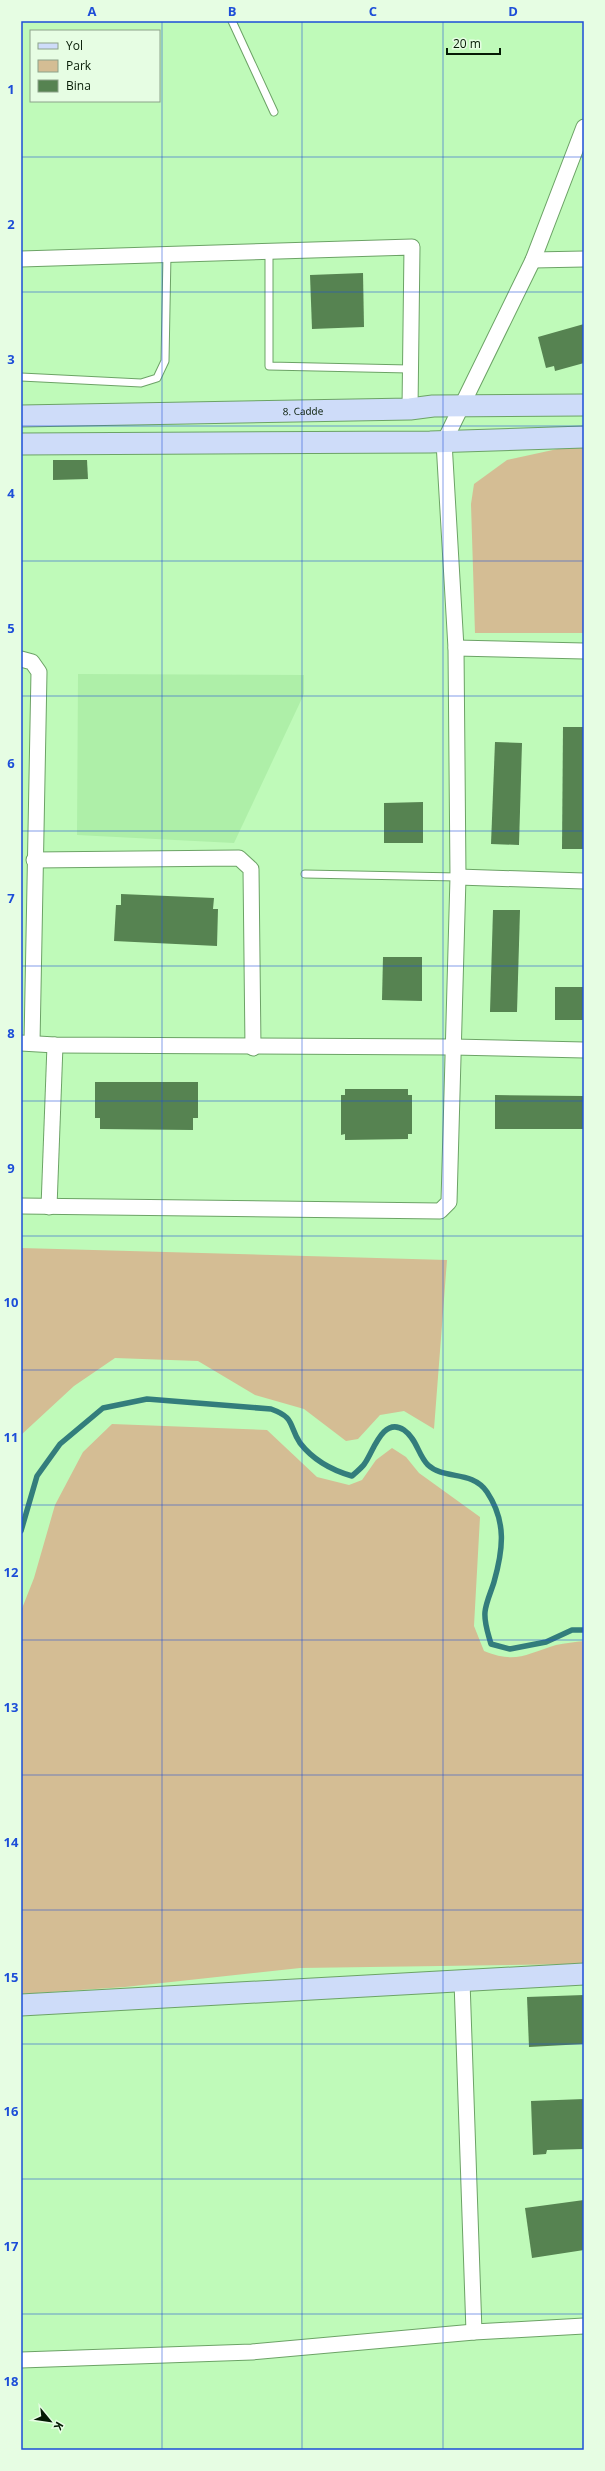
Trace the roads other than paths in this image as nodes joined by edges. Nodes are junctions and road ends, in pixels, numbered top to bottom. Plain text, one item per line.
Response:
1 (232, 21) edge
2 (274, 112) dead end
3 (584, 126) edge
4 (269, 252) junction
5 (167, 254) junction
6 (21, 259) edge
7 (584, 259) edge
8 (533, 260) junction
9 (409, 369) junction
10 (21, 376) edge
11 (584, 405) edge
12 (463, 406) junction
13 (410, 409) junction
14 (21, 416) edge
15 (584, 437) edge
16 (444, 442) junction
17 (21, 444) edge
18 (456, 648) junction
19 (584, 651) edge
20 (21, 659) edge
21 (34, 860) junction
22 (305, 874) dead end
23 (458, 877) junction
24 (584, 881) edge
25 (26, 1043) edge
26 (54, 1045) junction
27 (453, 1047) junction
28 (253, 1048) junction
29 (584, 1050) edge
30 (21, 1206) edge
31 (49, 1207) junction
32 (584, 1974) edge
33 (462, 1981) junction
34 (21, 2005) edge
35 (584, 2326) edge
36 (474, 2332) junction
37 (21, 2360) edge

1 - 2 lane
3 - 8 street
4 - 5 street
4 - 9 lane
4 - 9 street
5 - 6 street
5 - 10 lane
7 - 8 street
8 - 12 street
9 - 13 street
11 - 12 street, 8. Cadde
12 - 13 street, 8. Cadde
12 - 16 street
13 - 14 street, 8. Cadde
15 - 16 street
16 - 17 street
16 - 18 street
18 - 19 street
18 - 23 street
20 - 21 street
21 - 25 street
21 - 28 street
22 - 23 lane
23 - 24 street
23 - 27 street
25 - 26 street
26 - 28 street
26 - 31 street
27 - 28 street
27 - 29 street
27 - 31 street
30 - 31 street
32 - 33 street
33 - 34 street
33 - 36 street
35 - 36 street
36 - 37 street

